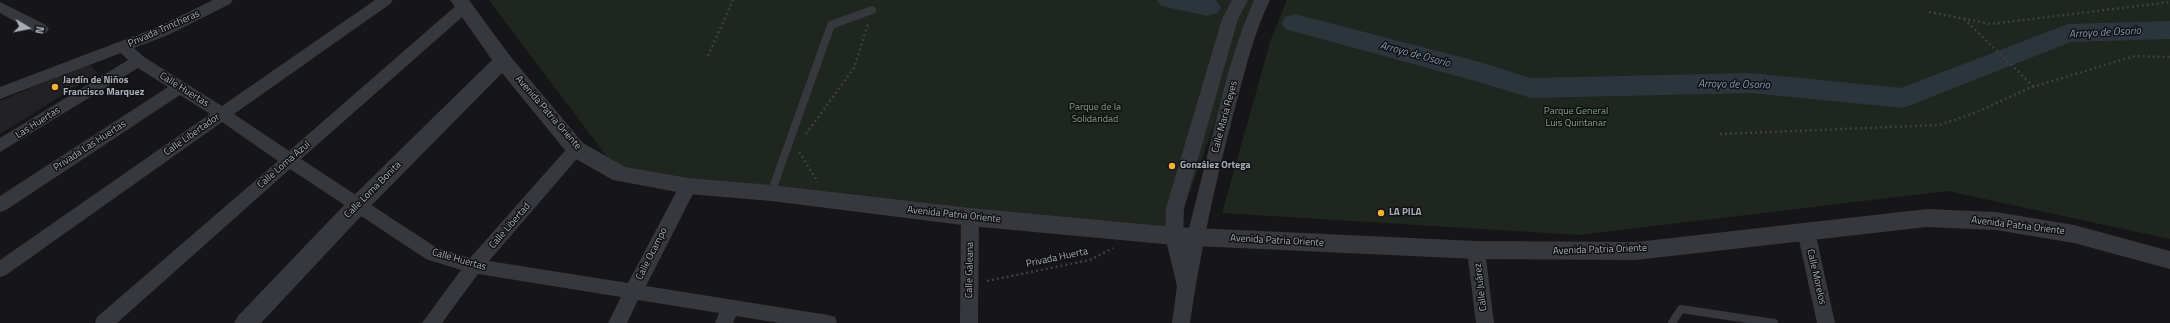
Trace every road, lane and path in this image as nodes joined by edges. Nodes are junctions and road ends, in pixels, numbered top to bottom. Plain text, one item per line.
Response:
1 (225, 0) edge
2 (385, 0) edge
3 (733, 0) edge
4 (1240, 0) edge
5 (1262, 0) edge
6 (2170, 2) edge
7 (462, 4) edge
8 (872, 10) joint
9 (1929, 12) dead end
10 (4, 13) edge
11 (1964, 19) junction
12 (41, 29) dead end
13 (124, 47) junction
14 (708, 56) dead end
15 (2170, 57) edge
16 (138, 61) junction
17 (503, 61) junction
18 (180, 87) junction
19 (2034, 87) junction
20 (0, 93) edge
21 (222, 114) junction
22 (1720, 134) dead end
23 (805, 135) dead end
24 (0, 146) edge
25 (796, 148) dead end
26 (576, 149) junction
27 (289, 160) junction
28 (688, 186) junction
29 (771, 193) junction
30 (830, 201) junction
31 (0, 205) edge
32 (357, 206) junction
33 (970, 217) junction
34 (1806, 232) junction
35 (1174, 236) junction
36 (1196, 238) junction
37 (1116, 246) dead end
38 (1476, 250) junction
39 (2170, 260) edge
40 (474, 266) junction
41 (0, 270) edge
42 (970, 284) junction
43 (1186, 287) junction
44 (633, 293) junction
45 (727, 315) edge
46 (104, 323) edge
47 (246, 323) edge
48 (431, 323) edge
49 (616, 323) edge
50 (828, 323) edge
51 (968, 323) edge
52 (1181, 323) edge
53 (1485, 323) edge
54 (1672, 323) edge
55 (1774, 323) edge
56 (1826, 323) edge

1 - 13 street, Privada Trincheras
2 - 21 street, Calle Libertador
3 - 14 path
4 - 35 street
5 - 36 street, Calle María Reyes
6 - 11 path
7 - 17 street, Avenida Patria Oriente
7 - 27 street, Calle Loma Azul
8 - 23 path
8 - 29 lane
9 - 11 path
10 - 12 street
11 - 19 path
13 - 16 street, Calle Huertas
13 - 20 street, Privada Trincheras
15 - 19 path
16 - 18 street, Calle Huertas
16 - 24 street, Las Huertas
17 - 26 street, Avenida Patria Oriente
17 - 32 street, Calle Loma Bonita
18 - 21 street, Calle Huertas
18 - 31 street, Privada Las Huertas
19 - 22 path
21 - 27 street, Calle Huertas
21 - 41 street, Calle Libertador
25 - 30 path
26 - 28 street, Avenida Patria Oriente
26 - 40 street, Calle Libertad
27 - 32 street, Calle Huertas
27 - 46 street, Calle Loma Azul
28 - 29 street, Avenida Patria Oriente
28 - 44 street, Calle Ocampo
29 - 30 street, Avenida Patria Oriente
30 - 33 street, Avenida Patria Oriente
32 - 40 street, Calle Huertas
32 - 47 street, Calle Loma Bonita
33 - 35 street, Avenida Patria Oriente
33 - 42 street, Calle Galeana
34 - 38 street, Avenida Patria Oriente
34 - 39 street, Avenida Patria Oriente
34 - 56 street, Calle Morelos
35 - 36 street, Avenida Patria Oriente
35 - 43 street
36 - 38 street, Avenida Patria Oriente
36 - 43 street, Calle María Reyes
37 - 42 path, Privada Huerta
38 - 53 street, Calle Juárez
40 - 44 street, Calle Huertas
40 - 48 street, Calle Libertad
42 - 51 street, Calle Galeana
43 - 52 street, Calle María Reyes
44 - 45 street, Calle Huertas
44 - 49 street, Calle Ocampo
45 - 50 street, Calle Huertas
54 - 55 lane

